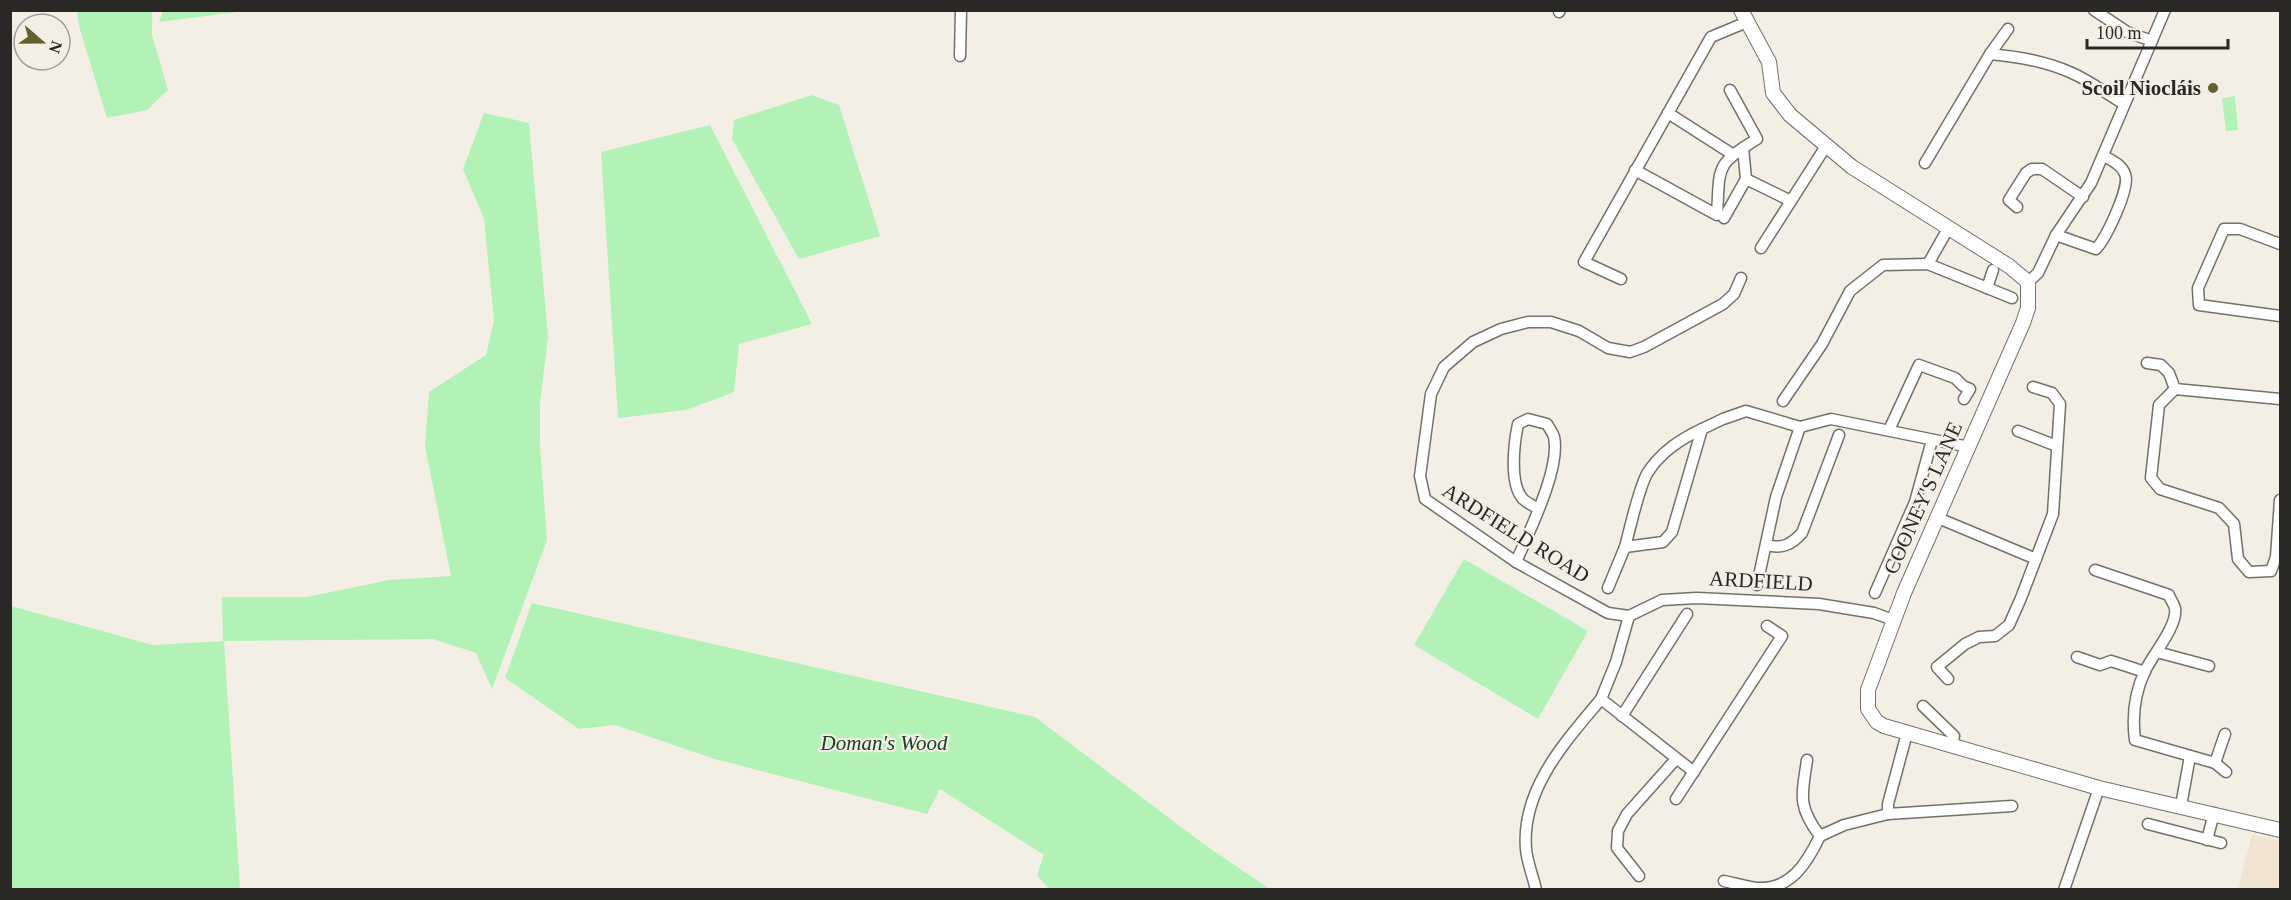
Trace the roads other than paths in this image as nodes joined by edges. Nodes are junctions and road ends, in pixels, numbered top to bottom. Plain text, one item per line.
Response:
1 (961, 10) edge
2 (2094, 10) edge
3 (2165, 10) edge
4 (1744, 16) edge
5 (2008, 29) dead end
6 (2152, 41) junction
7 (1990, 54) junction
8 (960, 56) dead end
9 (1730, 90) dead end
10 (2124, 104) junction
11 (1668, 113) junction
12 (1826, 146) junction
13 (1743, 148) junction
14 (1732, 154) junction
15 (2103, 156) junction
16 (1925, 163) dead end
17 (1635, 170) junction
18 (1746, 179) junction
19 (2083, 197) junction
20 (1791, 201) junction
21 (2018, 207) dead end
22 (1724, 218) dead end
23 (1949, 227) junction
24 (2056, 235) junction
25 (2280, 244) edge
26 (1761, 248) dead end
27 (1928, 264) junction
28 (1993, 270) dead end
29 (1741, 278) dead end
30 (1621, 279) dead end
31 (2028, 282) junction
32 (1987, 288) junction
33 (2012, 298) dead end
34 (2280, 316) edge
35 (2147, 363) dead end
36 (2033, 387) dead end
37 (2175, 389) junction
38 (1964, 399) dead end
39 (2280, 399) edge
40 (1783, 401) dead end
41 (1800, 427) junction
42 (1702, 429) junction
43 (1889, 430) junction
44 (2018, 431) dead end
45 (1839, 435) dead end
46 (1932, 440) junction
47 (2057, 446) junction
48 (1969, 447) junction
49 (2280, 502) edge
50 (1539, 509) junction
51 (1938, 519) junction
52 (1766, 545) junction
53 (1625, 547) junction
54 (2036, 560) junction
55 (1516, 562) junction
56 (2095, 570) dead end
57 (1757, 585) dead end
58 (1608, 588) dead end
59 (1875, 593) dead end
60 (1687, 614) dead end
61 (1629, 616) junction
62 (1893, 620) junction
63 (1767, 626) dead end
64 (2157, 652) junction
65 (2077, 657) dead end
66 (2209, 666) dead end
67 (2145, 672) junction
68 (1948, 679) dead end
69 (1601, 699) junction
70 (1923, 706) dead end
71 (1622, 716) junction
72 (1907, 733) junction
73 (2225, 734) dead end
74 (1951, 746) junction
75 (2190, 756) junction
76 (1676, 759) junction
77 (1807, 760) dead end
78 (2215, 763) junction
79 (1694, 772) junction
80 (2226, 772) dead end
81 (2099, 788) junction
82 (1676, 799) dead end
83 (2012, 806) dead end
84 (2181, 806) junction
85 (2214, 813) junction
86 (1888, 814) junction
87 (2148, 824) dead end
88 (2280, 830) edge
89 (1820, 836) junction
90 (2207, 840) junction
91 (2221, 843) dead end
92 (1639, 876) dead end
93 (1724, 881) dead end
94 (1536, 890) edge
95 (2064, 890) edge

1 - 8 street
2 - 6 street
3 - 6 street
4 - 11 street
4 - 12 street
5 - 7 street
6 - 10 street
7 - 10 street
7 - 16 street
9 - 13 street
10 - 15 street
11 - 14 street
11 - 17 street
12 - 20 street
12 - 23 street
13 - 14 street
13 - 18 street
14 - 17 street
15 - 19 street
15 - 24 street
17 - 30 street
18 - 20 street
18 - 22 street
19 - 21 street
19 - 24 street
20 - 26 street
23 - 27 street
23 - 31 street
24 - 31 street
25 - 34 street
27 - 32 street
27 - 40 street
28 - 32 street
29 - 55 street, ARDFIELD ROAD
31 - 48 street, COONEY'S LANE
32 - 33 street
35 - 37 street
36 - 47 street
37 - 39 street
37 - 49 street
38 - 43 street
41 - 42 street
41 - 43 street
41 - 52 street
42 - 53 street
42 - 53 street
43 - 46 street
44 - 47 street
45 - 52 street
46 - 48 street
46 - 59 street
47 - 54 street
48 - 51 street, COONEY'S LANE
50 - 50 street
50 - 55 street
51 - 54 street
51 - 62 street, COONEY'S LANE
52 - 57 street
53 - 58 street
54 - 68 street
55 - 61 street, ARDFIELD ROAD
56 - 64 street
60 - 71 street
61 - 62 street, ARDFIELD
61 - 69 street
62 - 72 street, COONEY'S LANE
63 - 79 street
64 - 66 street
64 - 67 street
65 - 67 street
67 - 75 street
69 - 71 street
69 - 94 street
70 - 74 street
71 - 76 street
72 - 74 street, COONEY'S LANE
72 - 86 street
73 - 78 street
74 - 81 street, COONEY'S LANE
75 - 78 street
75 - 84 street
76 - 79 street
76 - 92 street
77 - 89 street
78 - 80 street
79 - 82 street
81 - 84 street, COONEY'S LANE
81 - 95 street
83 - 86 street
84 - 85 street, COONEY'S LANE
85 - 88 street, COONEY'S LANE
85 - 90 street
86 - 89 street
87 - 90 street
89 - 93 street
90 - 91 street

